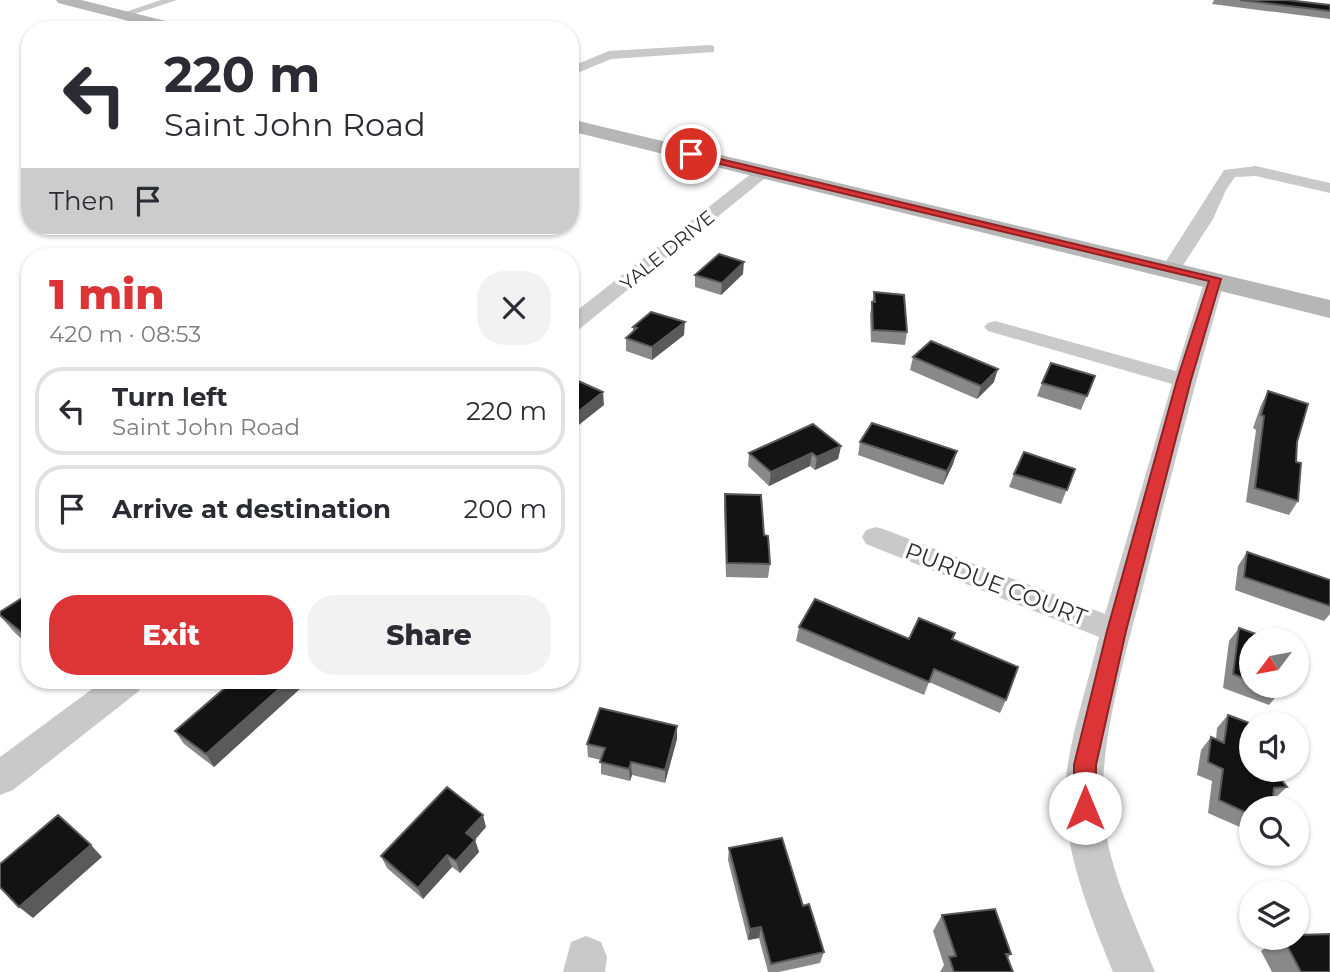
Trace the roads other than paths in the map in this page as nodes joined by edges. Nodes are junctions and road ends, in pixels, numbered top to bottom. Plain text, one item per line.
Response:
1 (63, 0) edge
2 (93, 0) edge
3 (172, 0) edge
4 (128, 13) junction
5 (154, 21) edge
6 (165, 21) edge
7 (710, 49) dead end
8 (579, 68) edge
9 (579, 127) edge
10 (763, 172) junction
11 (1330, 188) edge
12 (1171, 269) junction
13 (1215, 279) junction
14 (1330, 309) edge
15 (579, 320) edge
16 (995, 327) dead end
17 (1184, 380) junction
18 (876, 537) dead end
19 (1116, 631) junction
20 (117, 689) edge
21 (0, 778) edge
22 (1134, 972) edge

1 - 4 street
2 - 4 street
3 - 4 street
4 - 5 street
4 - 6 street
7 - 8 street
9 - 10 street
10 - 12 street
10 - 15 street, YALE DRIVE
11 - 12 street
12 - 13 street
13 - 14 street
13 - 17 street
16 - 17 street
17 - 19 street
18 - 19 street, PURDUE COURT
19 - 22 street
20 - 21 street

